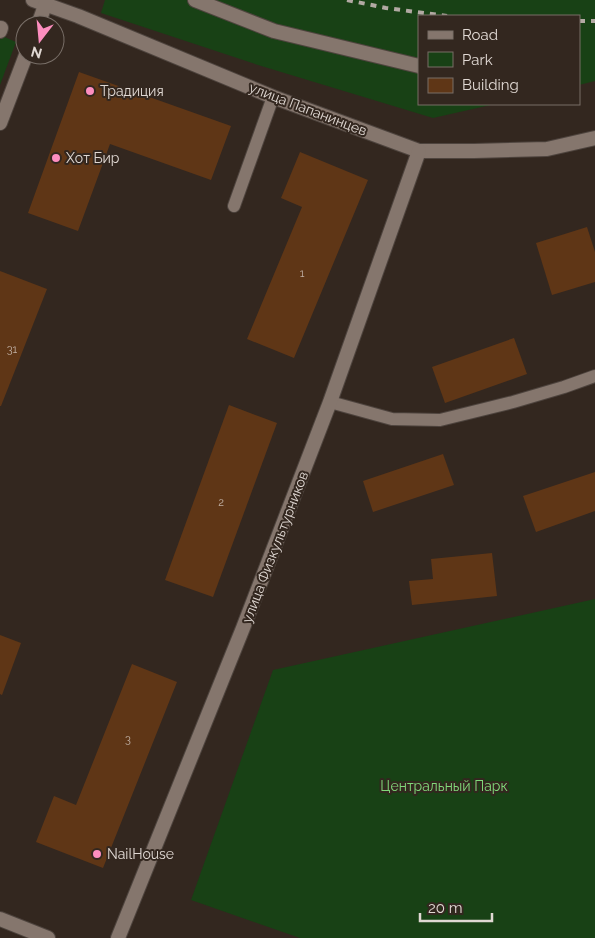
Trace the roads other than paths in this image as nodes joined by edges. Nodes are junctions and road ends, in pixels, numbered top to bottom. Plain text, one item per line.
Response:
1 (195, 0) edge
2 (42, 2) edge
3 (40, 15) edge
4 (22, 65) edge
5 (418, 66) edge
6 (273, 97) junction
7 (0, 123) edge
8 (595, 138) edge
9 (419, 151) junction
10 (234, 206) dead end
11 (595, 376) edge
12 (330, 402) junction
13 (0, 919) edge
14 (48, 938) edge
15 (118, 938) edge

1 - 5 street
2 - 3 street
2 - 6 street, улица Папанинцев
4 - 7 street
6 - 9 street, улица Папанинцев
6 - 10 lane
8 - 9 street, улица Папанинцев
9 - 12 street, улица Физкультурников
11 - 12 lane
12 - 15 street, улица Физкультурников
13 - 14 street

